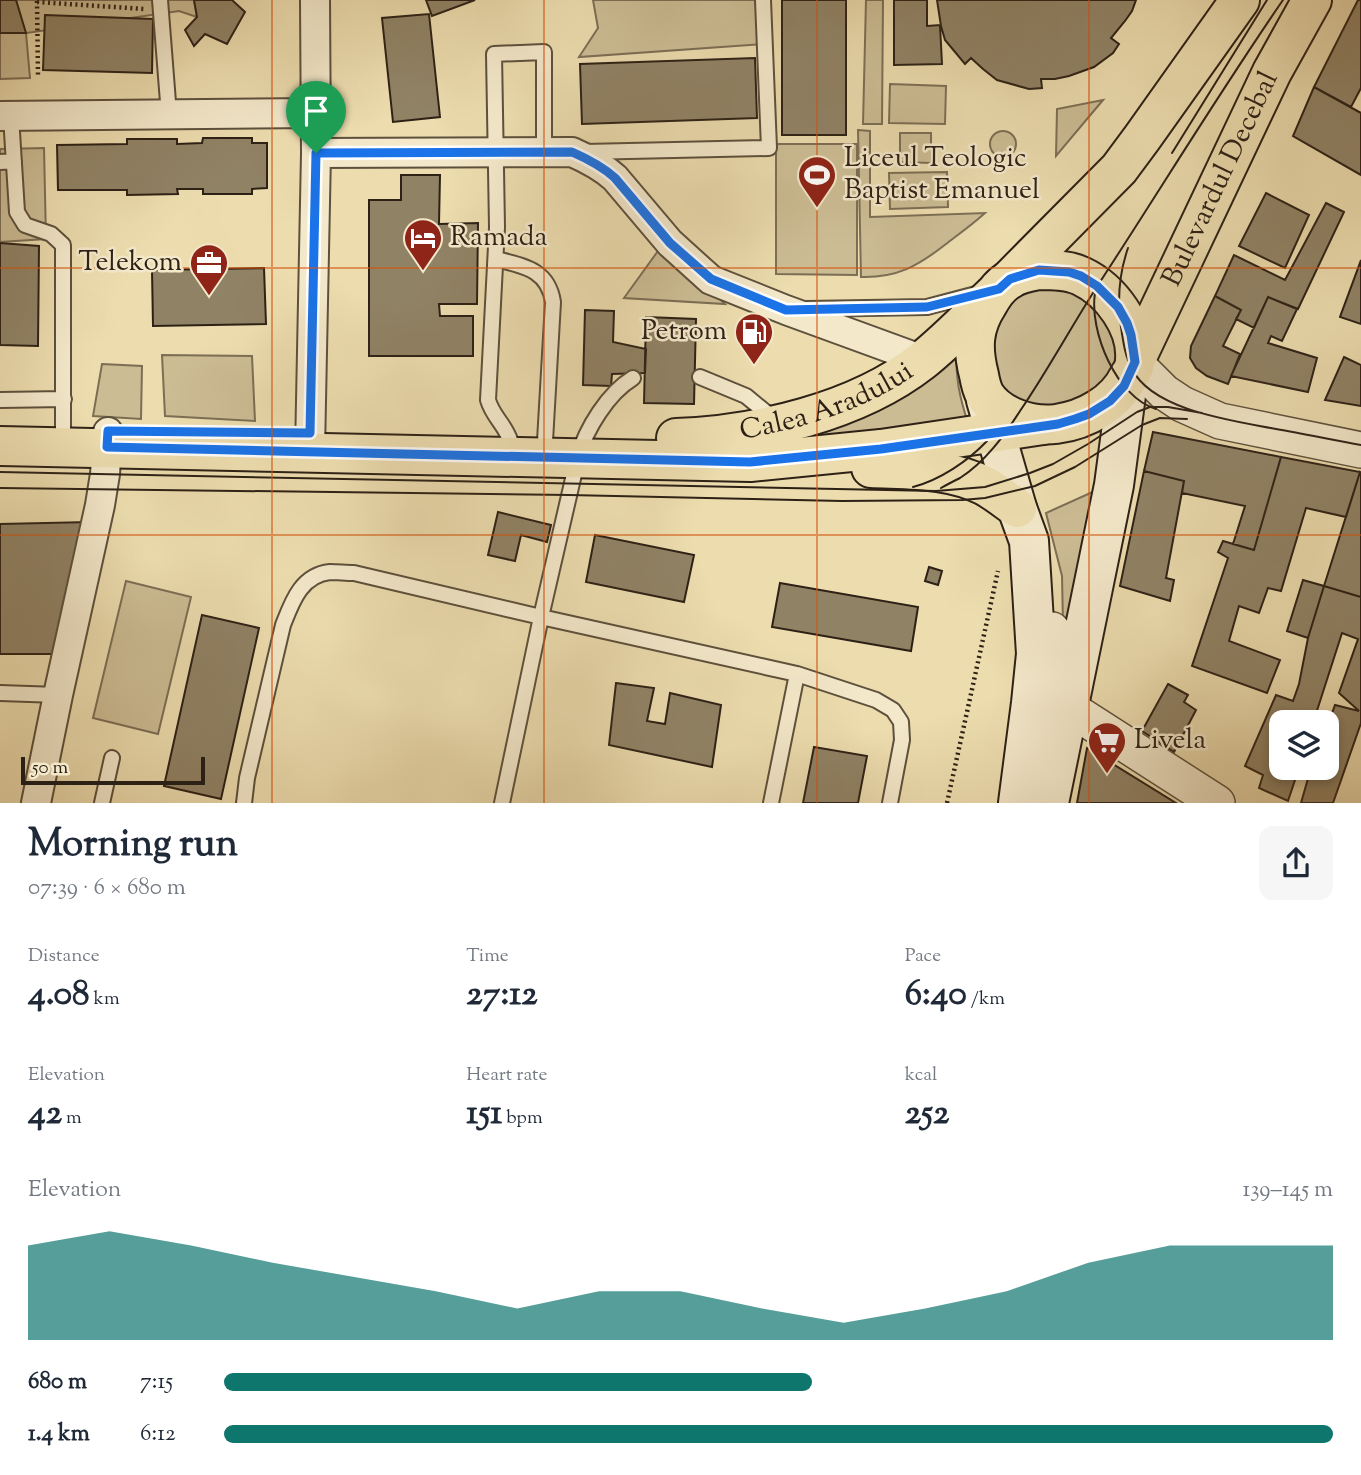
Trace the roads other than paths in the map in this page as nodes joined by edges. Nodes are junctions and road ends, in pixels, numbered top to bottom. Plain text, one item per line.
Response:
1 (315, 0) edge
2 (763, 0) edge
3 (1240, 0) edge
4 (1312, 0) edge
5 (157, 5) edge
6 (315, 114) junction
7 (169, 115) junction
8 (6, 116) edge
9 (497, 152) junction
10 (544, 152) junction
11 (572, 152) junction
12 (316, 153) junction
13 (7, 162) edge
14 (496, 259) junction
15 (1001, 288) junction
16 (786, 310) junction
17 (923, 360) junction
18 (1133, 368) junction
19 (700, 377) dead end
20 (633, 378) dead end
21 (984, 393) junction
22 (0, 400) edge
23 (63, 415) junction
24 (781, 424) junction
25 (1043, 425) junction
26 (0, 429) edge
27 (996, 432) junction
28 (108, 439) junction
29 (310, 442) junction
30 (554, 445) junction
31 (0, 446) edge
32 (1361, 450) edge
33 (750, 462) junction
34 (1023, 524) junction
35 (541, 617) junction
36 (797, 674) junction
37 (0, 693) edge
38 (58, 695) junction
39 (1069, 708) junction
40 (111, 758) dead end
41 (36, 803) edge
42 (102, 803) edge
43 (244, 803) edge
44 (502, 803) edge
45 (771, 803) edge
46 (890, 803) edge
47 (1018, 803) edge
48 (1049, 803) edge
49 (1217, 803) edge

1 - 6 street
2 - 11 lane
3 - 15 main road
4 - 18 main road, Bulevardul Decebal
5 - 7 lane
6 - 7 street
6 - 12 street
7 - 8 street
8 - 13 lane
9 - 10 street
9 - 10 lane
9 - 12 street
9 - 14 lane
10 - 11 street
11 - 16 street
12 - 29 street
13 - 23 lane
14 - 30 lane
14 - 30 lane
15 - 16 lane
15 - 17 main road, Calea Aradului
15 - 18 main road
15 - 21 main road
16 - 17 street
17 - 24 main road, Calea Aradului
18 - 25 main road
18 - 32 street
18 - 39 main road, Bulevardul Decebal
19 - 24 lane
20 - 30 lane
21 - 25 main road
21 - 27 main road
22 - 23 lane
23 - 26 main road, Calea Aradului
23 - 28 main road, Calea Aradului
24 - 30 main road, Calea Aradului
25 - 27 main road, Calea Aradului
27 - 33 main road, Calea Aradului
27 - 34 main road
28 - 29 main road, Calea Aradului
28 - 31 main road, Calea Aradului
28 - 38 street
29 - 30 main road, Calea Aradului
29 - 30 main road, Calea Aradului
30 - 33 main road, Calea Aradului
30 - 35 lane
33 - 34 main road
34 - 39 street
34 - 47 main road
35 - 36 lane
35 - 43 lane
35 - 44 lane
36 - 45 lane
36 - 46 lane
37 - 38 lane
38 - 41 street
39 - 48 main road, Bulevardul Decebal
39 - 49 street
40 - 42 lane

